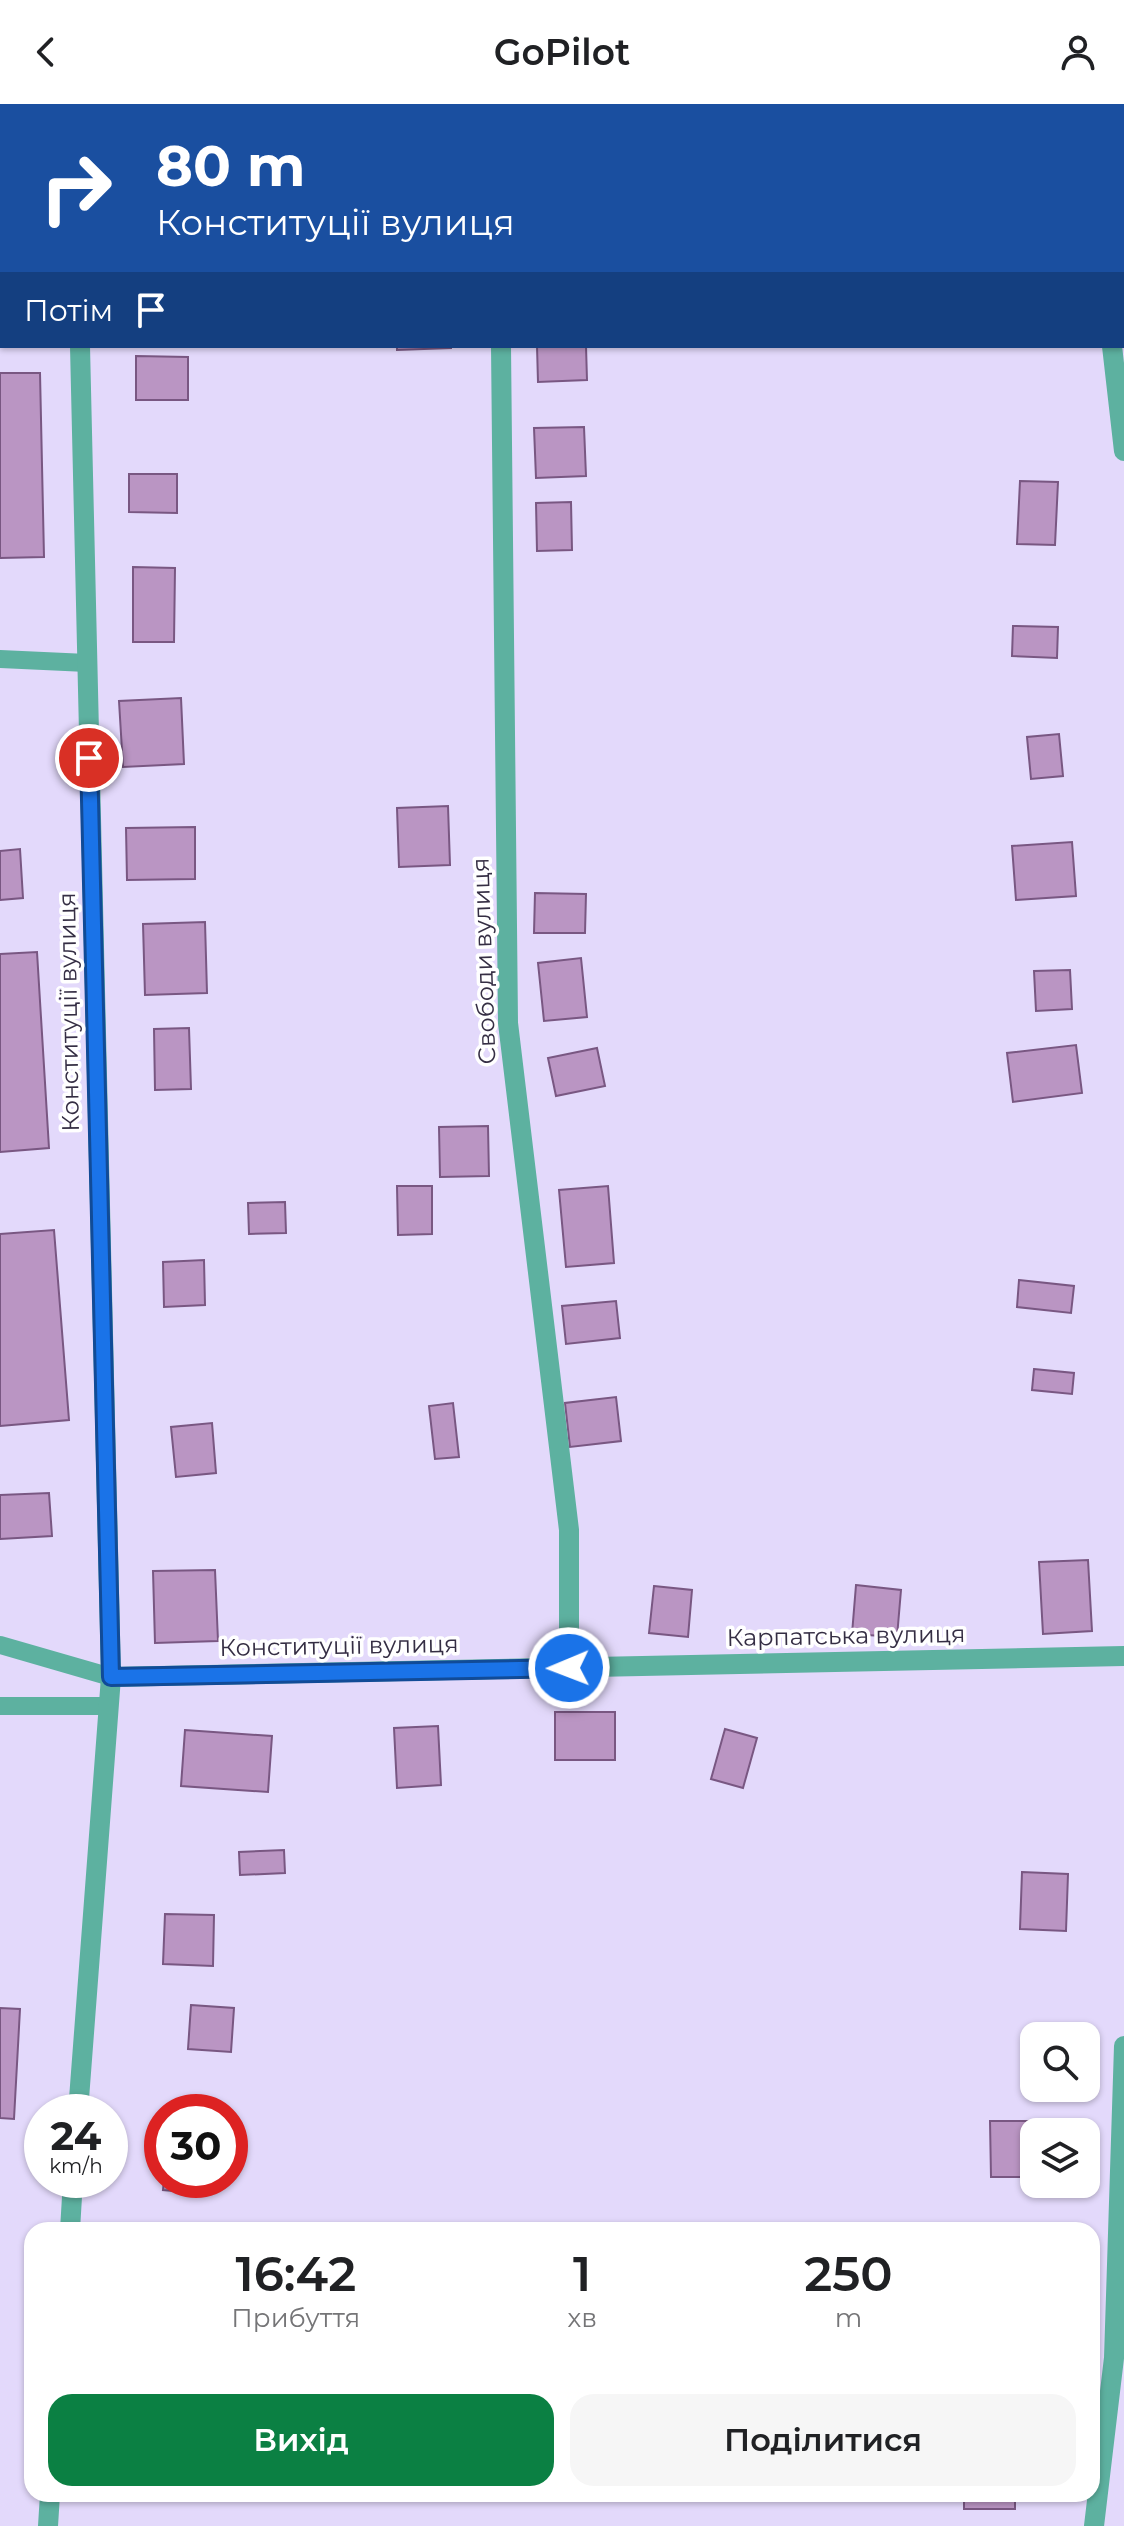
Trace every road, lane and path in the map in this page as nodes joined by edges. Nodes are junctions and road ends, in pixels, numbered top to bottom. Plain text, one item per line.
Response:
1 (80, 348) edge
2 (501, 348) edge
3 (1112, 348) edge
4 (1124, 451) edge
5 (0, 659) edge
6 (87, 663) junction
7 (0, 1645) edge
8 (1124, 1656) edge
9 (569, 1668) junction
10 (111, 1677) junction
11 (0, 1706) edge
12 (109, 1706) junction
13 (1124, 2046) edge
14 (79, 2094) edge
15 (72, 2198) edge
16 (70, 2222) edge
17 (1100, 2476) edge
18 (50, 2502) edge
19 (1097, 2502) edge
20 (48, 2526) edge
21 (1094, 2526) edge

1 - 6 street, Конституції вулиця
2 - 9 street, Свободи вулиця
3 - 4 street
5 - 6 lane
6 - 10 street, Конституції вулиця
7 - 10 lane
8 - 9 street, Карпатська вулиця
9 - 10 street, Конституції вулиця
10 - 12 street, Конституції вулиця
11 - 12 lane
12 - 14 street, Конституції вулиця
13 - 17 street
15 - 16 street
18 - 20 street
19 - 21 street

